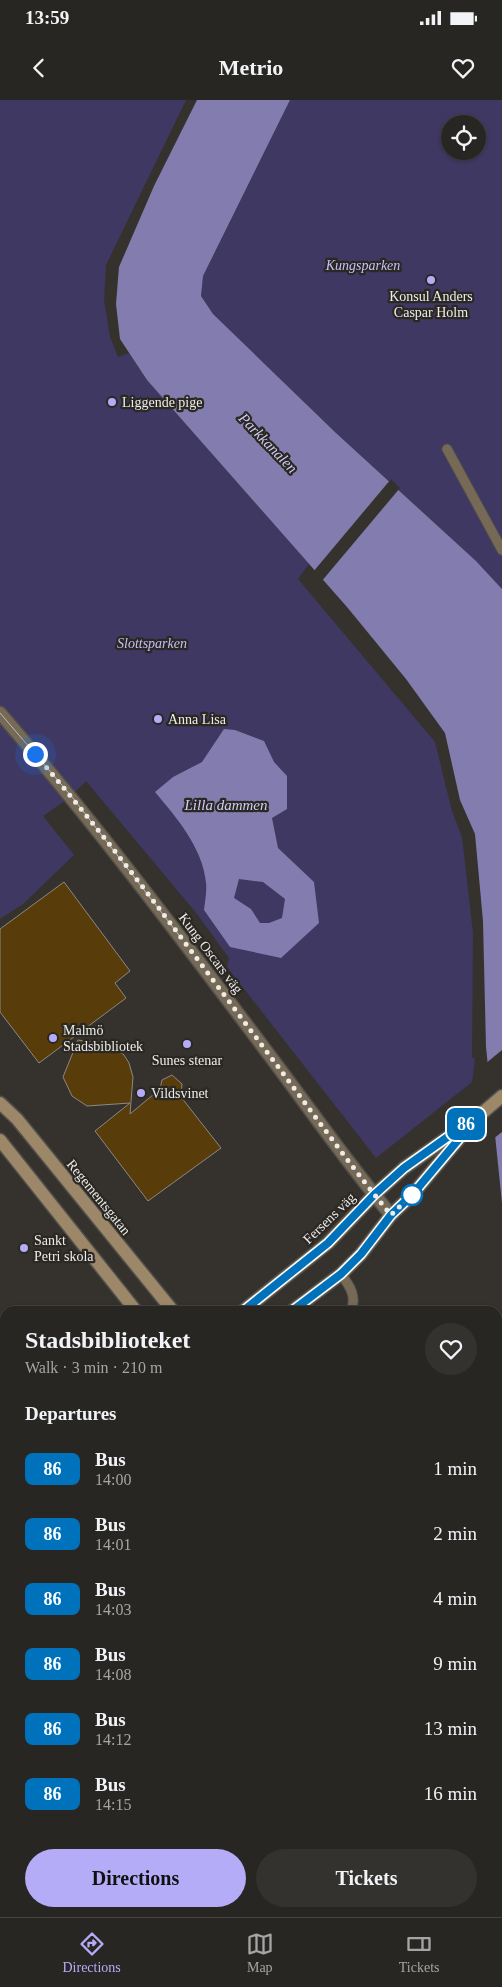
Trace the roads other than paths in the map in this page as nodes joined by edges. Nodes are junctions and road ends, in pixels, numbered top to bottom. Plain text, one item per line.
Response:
1 (447, 449) dead end
2 (502, 550) edge
3 (0, 713) edge
4 (502, 1096) edge
5 (0, 1103) edge
6 (480, 1114) junction
7 (0, 1140) edge
8 (374, 1195) junction
9 (391, 1215) junction
10 (341, 1274) junction
11 (132, 1306) edge
12 (169, 1306) edge
13 (249, 1306) edge
14 (299, 1306) edge
15 (354, 1306) edge

1 - 2 lane
3 - 8 street, Kung Oscars väg
4 - 6 main road
5 - 12 main road, Regementsgatan
6 - 8 main road, Fersens väg
6 - 9 main road
7 - 11 main road
8 - 9 street, Kung Oscars väg
8 - 13 main road, Fersens väg
9 - 10 main road
10 - 14 main road
10 - 15 lane

